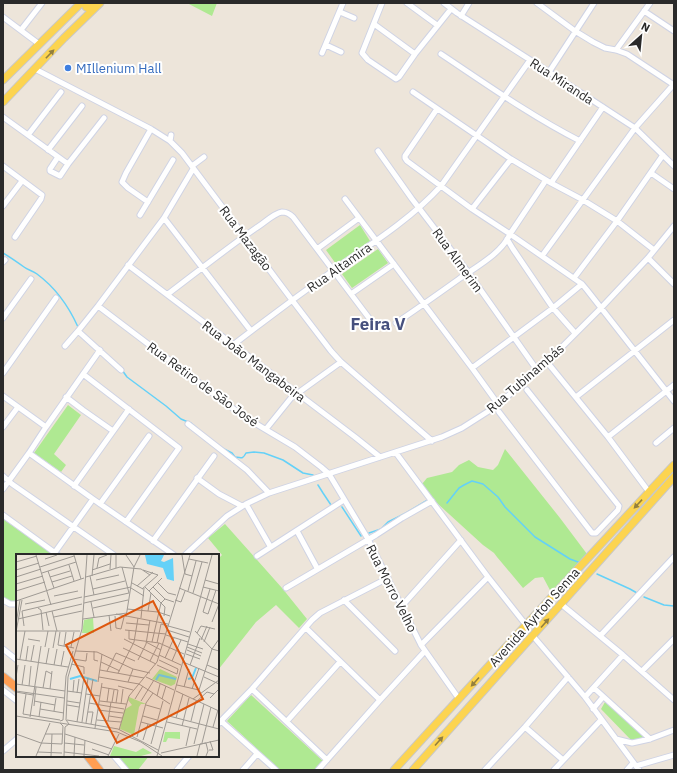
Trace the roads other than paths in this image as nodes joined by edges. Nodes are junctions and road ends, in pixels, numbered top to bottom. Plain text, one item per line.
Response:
1 (42, 3) edge
2 (81, 3) edge
3 (86, 3) edge
4 (100, 3) edge
5 (343, 3) edge
6 (382, 3) edge
7 (406, 3) edge
8 (444, 3) edge
9 (469, 3) edge
10 (537, 3) edge
11 (594, 3) edge
12 (650, 3) edge
13 (451, 9) junction
14 (644, 11) junction
15 (72, 12) junction
16 (340, 12) junction
17 (461, 16) junction
18 (3, 17) edge
19 (85, 18) junction
20 (354, 18) dead end
21 (374, 24) junction
22 (437, 25) junction
23 (21, 30) junction
24 (575, 31) junction
25 (674, 31) edge
26 (39, 44) junction
27 (326, 45) junction
28 (616, 50) junction
29 (341, 52) dead end
30 (322, 53) dead end
31 (415, 54) junction
32 (441, 54) dead end
33 (530, 60) junction
34 (35, 69) junction
35 (549, 72) junction
36 (3, 80) edge
37 (674, 85) edge
38 (61, 92) dead end
39 (413, 92) dead end
40 (504, 97) junction
41 (3, 102) edge
42 (82, 106) dead end
43 (603, 107) junction
44 (438, 109) junction
45 (3, 117) edge
46 (104, 118) dead end
47 (635, 128) junction
48 (151, 129) junction
49 (171, 134) dead end
50 (28, 135) junction
51 (477, 136) junction
52 (170, 141) junction
53 (580, 141) junction
54 (48, 150) junction
55 (378, 151) dead end
56 (663, 155) junction
57 (58, 157) junction
58 (204, 158) dead end
59 (511, 159) junction
60 (173, 160) dead end
61 (68, 164) junction
62 (674, 166) edge
63 (3, 167) edge
64 (192, 167) junction
65 (651, 173) junction
66 (22, 181) junction
67 (549, 182) junction
68 (441, 186) junction
69 (674, 189) edge
70 (345, 199) dead end
71 (583, 200) junction
72 (148, 202) junction
73 (3, 206) edge
74 (419, 208) junction
75 (472, 209) junction
76 (140, 215) dead end
77 (164, 218) junction
78 (359, 218) junction
79 (617, 221) junction
80 (673, 229) edge
81 (508, 236) junction
82 (15, 237) dead end
83 (245, 237) junction
84 (377, 240) junction
85 (317, 249) junction
86 (654, 250) junction
87 (542, 256) junction
88 (648, 258) junction
89 (394, 264) junction
90 (128, 265) junction
91 (202, 269) junction
92 (333, 271) junction
93 (468, 272) junction
94 (574, 278) junction
95 (31, 279) dead end
96 (582, 284) junction
97 (674, 284) edge
98 (168, 294) junction
99 (351, 294) junction
100 (56, 298) dead end
101 (292, 300) junction
102 (424, 304) junction
103 (98, 306) junction
104 (554, 308) junction
105 (600, 308) junction
106 (3, 318) edge
107 (674, 320) edge
108 (372, 322) dead end
109 (396, 323) dead end
110 (80, 329) junction
111 (251, 331) junction
112 (575, 333) junction
113 (514, 338) junction
114 (233, 345) junction
115 (65, 346) dead end
116 (100, 350) junction
117 (635, 351) junction
118 (340, 362) junction
119 (547, 362) junction
120 (472, 368) junction
121 (121, 370) dead end
122 (537, 370) junction
123 (3, 373) edge
124 (83, 374) junction
125 (674, 385) edge
126 (527, 390) dead end
127 (666, 391) junction
128 (297, 393) junction
129 (3, 396) edge
130 (66, 397) junction
131 (576, 397) junction
132 (674, 401) edge
133 (498, 404) junction
134 (18, 407) junction
135 (128, 409) junction
136 (499, 412) dead end
137 (188, 424) dead end
138 (3, 427) edge
139 (46, 427) junction
140 (674, 428) edge
141 (266, 429) junction
142 (113, 431) junction
143 (149, 436) dead end
144 (608, 437) junction
145 (432, 441) junction
146 (656, 443) dead end
147 (29, 453) junction
148 (396, 453) junction
149 (214, 456) dead end
150 (380, 457) junction
151 (674, 465) edge
152 (329, 474) junction
153 (3, 476) edge
154 (197, 478) junction
155 (673, 480) edge
156 (8, 481) junction
157 (74, 486) junction
158 (3, 489) edge
159 (649, 492) junction
160 (269, 493) junction
161 (93, 499) junction
162 (344, 500) junction
163 (432, 501) junction
164 (100, 504) junction
165 (244, 505) junction
166 (3, 515) edge
167 (126, 522) junction
168 (73, 526) junction
169 (600, 530) junction
170 (297, 531) junction
171 (607, 537) junction
172 (368, 539) junction
173 (461, 540) junction
174 (153, 541) junction
175 (270, 546) junction
176 (55, 554) edge
177 (113, 554) edge
178 (172, 554) edge
179 (186, 554) edge
180 (257, 556) dead end
181 (674, 556) edge
182 (318, 568) junction
183 (488, 577) junction
184 (388, 578) junction
185 (286, 588) dead end
186 (344, 600) junction
187 (5, 601) edge
188 (16, 604) edge
189 (562, 604) junction
190 (401, 606) junction
191 (526, 625) junction
192 (306, 628) junction
193 (533, 636) junction
194 (600, 636) junction
195 (674, 639) edge
196 (421, 645) junction
197 (3, 649) edge
198 (395, 651) dead end
199 (425, 651) junction
200 (623, 655) junction
201 (16, 659) edge
202 (340, 662) junction
203 (642, 671) junction
204 (568, 677) junction
205 (594, 688) junction
206 (252, 689) junction
207 (3, 690) edge
208 (585, 697) junction
209 (603, 697) junction
210 (459, 699) junction
211 (16, 700) edge
212 (380, 700) junction
213 (674, 700) edge
214 (593, 709) junction
215 (601, 720) junction
216 (287, 721) junction
217 (219, 722) edge
218 (524, 727) junction
219 (674, 730) edge
220 (616, 738) junction
221 (650, 739) junction
222 (16, 740) edge
223 (632, 744) junction
224 (3, 751) edge
225 (627, 753) junction
226 (258, 754) junction
227 (674, 755) edge
228 (89, 757) edge
229 (115, 757) edge
230 (188, 757) edge
231 (327, 760) junction
232 (563, 760) junction
233 (636, 766) edge
234 (98, 770) edge
235 (126, 770) edge
236 (177, 770) edge
237 (243, 770) edge
238 (276, 770) edge
239 (318, 770) edge
240 (394, 770) edge
241 (414, 770) edge
242 (485, 770) edge
243 (554, 770) edge
244 (627, 770) edge

1 - 23 street
2 - 15 main road
3 - 4 main road
4 - 19 main road
5 - 16 street
6 - 21 street
7 - 22 street
8 - 13 street, Rua Miranda
9 - 17 street
10 - 24 street
11 - 24 street
12 - 14 street
13 - 17 street, Rua Miranda
13 - 22 street
14 - 25 street
14 - 28 street
15 - 19 main road
15 - 26 main road
16 - 20 street
16 - 27 street
17 - 33 street, Rua Miranda
18 - 23 street
34 -> 19 main road
21 - 31 street
21 - 31 street
22 - 31 street
23 - 26 street
24 - 28 street
24 - 35 street
26 - 36 main road
27 - 29 street
27 - 30 street
28 - 37 street
32 - 40 street
33 - 35 street, Rua Miranda
33 - 40 street, Rua Altamira
34 - 41 main road
34 - 48 street, Rua Mazagão
35 - 43 street, Rua Miranda
37 - 47 street
38 - 50 street
39 - 44 street
40 - 51 street, Rua Altamira
40 - 53 street
42 - 54 street
43 - 47 street, Rua Miranda
43 - 53 street
44 - 51 street
44 - 68 street
45 - 50 street
46 - 61 street
47 - 56 street, Rua Miranda
47 - 71 street
48 - 52 street, Rua Mazagão
48 - 72 street
49 - 52 street
50 - 54 street
51 - 59 street
51 - 68 street, Rua Altamira
52 - 64 street, Rua Mazagão
53 - 67 street
54 - 57 street
55 - 74 street, Rua Almerim
56 - 62 street, Rua Miranda
56 - 65 street
57 - 61 street
57 - 61 street
58 - 64 street
59 - 67 street
59 - 75 street
60 - 72 street
63 - 66 street
64 - 77 street
64 - 83 street, Rua Mazagão
65 - 69 street
65 - 79 street
66 - 73 street
66 - 82 street
67 - 71 street
67 - 81 street
68 - 74 street, Rua Altamira
68 - 75 street
70 - 78 street
71 - 79 street
71 - 87 street
72 - 76 street
74 - 84 street, Rua Altamira
74 - 93 street, Rua Almerim
75 - 81 street
77 - 90 street
77 - 91 street
78 - 84 street
78 - 85 street
79 - 86 street
79 - 94 street
80 - 86 street, Rua Tubinambás
81 - 87 street
81 - 93 street
81 - 104 street
83 - 85 street
83 - 91 street
83 - 101 street, Rua Mazagão
84 - 89 street
84 - 92 street, Rua Altamira
85 - 92 street
86 - 88 street, Rua Tubinambás
87 - 94 street
88 - 97 street
88 - 105 street, Rua Tubinambás
89 - 99 street
89 - 102 street
90 - 98 street, Rua João Mangabeira
90 - 103 street
91 - 98 street
91 - 111 street
92 - 99 street
92 - 101 street, Rua Altamira
93 - 102 street
93 - 113 street, Rua Almerim
94 - 96 street
95 - 106 street
96 - 104 street
96 - 105 street
98 - 114 street, Rua João Mangabeira
99 - 108 street
100 - 123 street
101 - 111 street, Rua Altamira
101 - 118 street, Rua Mazagão
102 - 109 street
102 - 120 street
103 - 110 street
103 - 141 street, Rua Retiro de São José
104 - 112 street
104 - 113 street
105 - 112 street, Rua Tubinambás
105 - 117 street
107 - 117 street
110 - 115 street
110 - 116 street
111 - 114 street, Rua Altamira
112 - 119 street, Rua Tubinambás
113 - 120 street
113 - 122 street, Rua Almerim
114 - 128 street, Rua João Mangabeira
116 - 121 street
116 - 124 street
117 - 127 street
117 - 131 street
118 - 128 street
118 - 145 street, Rua Mazagão
119 - 122 street, Rua Tubinambás
119 - 131 street
120 - 133 street
122 - 133 street, Rua Tubinambás
124 - 130 street
124 - 135 street
125 - 127 street
126 - 169 street
127 - 132 street
127 - 144 street
128 - 141 street
128 - 150 street, Rua João Mangabeira
129 - 134 street
130 - 139 street
130 - 142 street
131 - 144 street
133 - 145 street, Rua Tubinambás
134 - 138 street
134 - 139 street
135 - 142 street
135 - 167 street
136 - 169 street
137 - 160 street
139 - 147 street
140 - 146 street
141 - 152 street, Rua Retiro de São José
142 - 157 street
143 - 164 street
144 - 159 street
145 - 148 street, Rua Tubinambás
147 - 156 street
147 - 157 street
148 - 150 street, Rua Tubinambás
148 - 163 street
149 - 154 street
150 - 152 street, Rua Tubinambás
151 - 159 main road, Avenida Ayrton Senna
152 - 160 street, Rua Tubinambás
152 - 162 street, Rua Morro Velho
153 - 156 street
154 - 165 street
154 - 174 street
155 - 189 main road, Avenida Ayrton Senna
156 - 158 street
156 - 168 street
157 - 161 street
159 -> 171 main road, Avenida Ayrton Senna
160 - 165 street, Rua Tubinambás
161 - 164 street
161 - 168 street
162 - 170 street
162 - 172 street, Rua Morro Velho
163 - 172 street
163 - 173 street
164 - 167 street
165 - 175 street
165 - 179 street, Rua Tubinambás
166 - 176 street
167 - 174 street
168 - 176 street
168 - 177 street
169 - 171 street
170 - 175 street
170 - 182 street
171 - 191 main road, Avenida Ayrton Senna
172 - 182 street
172 - 184 street, Rua Morro Velho
173 - 183 street
173 - 190 street
174 - 178 street
175 - 180 street
181 - 194 street
182 - 185 street
183 - 191 street
183 - 196 street
184 - 186 street
184 - 190 street, Rua Morro Velho
186 - 192 street
186 - 198 street
187 - 188 street
193 -> 189 main road, Avenida Ayrton Senna
189 - 194 street
190 - 196 street, Rua Morro Velho
191 -> 210 main road, Avenida Ayrton Senna
192 - 202 street
192 - 206 street
193 - 204 street
241 -> 193 main road, Avenida Ayrton Senna
194 - 200 street
195 - 203 street
196 - 199 street, Rua Morro Velho
197 - 201 street
199 - 210 street, Rua Morro Velho
199 - 212 street
200 - 203 street
200 - 205 street
202 - 212 street
202 - 216 street
203 - 213 street
204 - 208 street
204 - 218 street
205 - 208 street
205 - 209 street
206 - 216 street
206 - 217 street
207 - 211 street
208 - 214 street
209 - 214 street
209 - 221 street
210 - 240 main road, Avenida Ayrton Senna
212 - 231 street
214 - 215 street
215 - 220 street
215 - 232 street
216 - 231 street
217 - 226 street
218 - 232 street
218 - 242 street
219 - 221 street
220 - 223 street
220 - 225 street
221 - 223 street
222 - 224 street
223 - 225 street
225 - 233 street
226 - 237 street
226 - 238 street
227 - 233 street
228 - 234 highway
229 - 235 street
230 - 236 street
231 - 239 street
232 - 243 street
233 - 244 street

